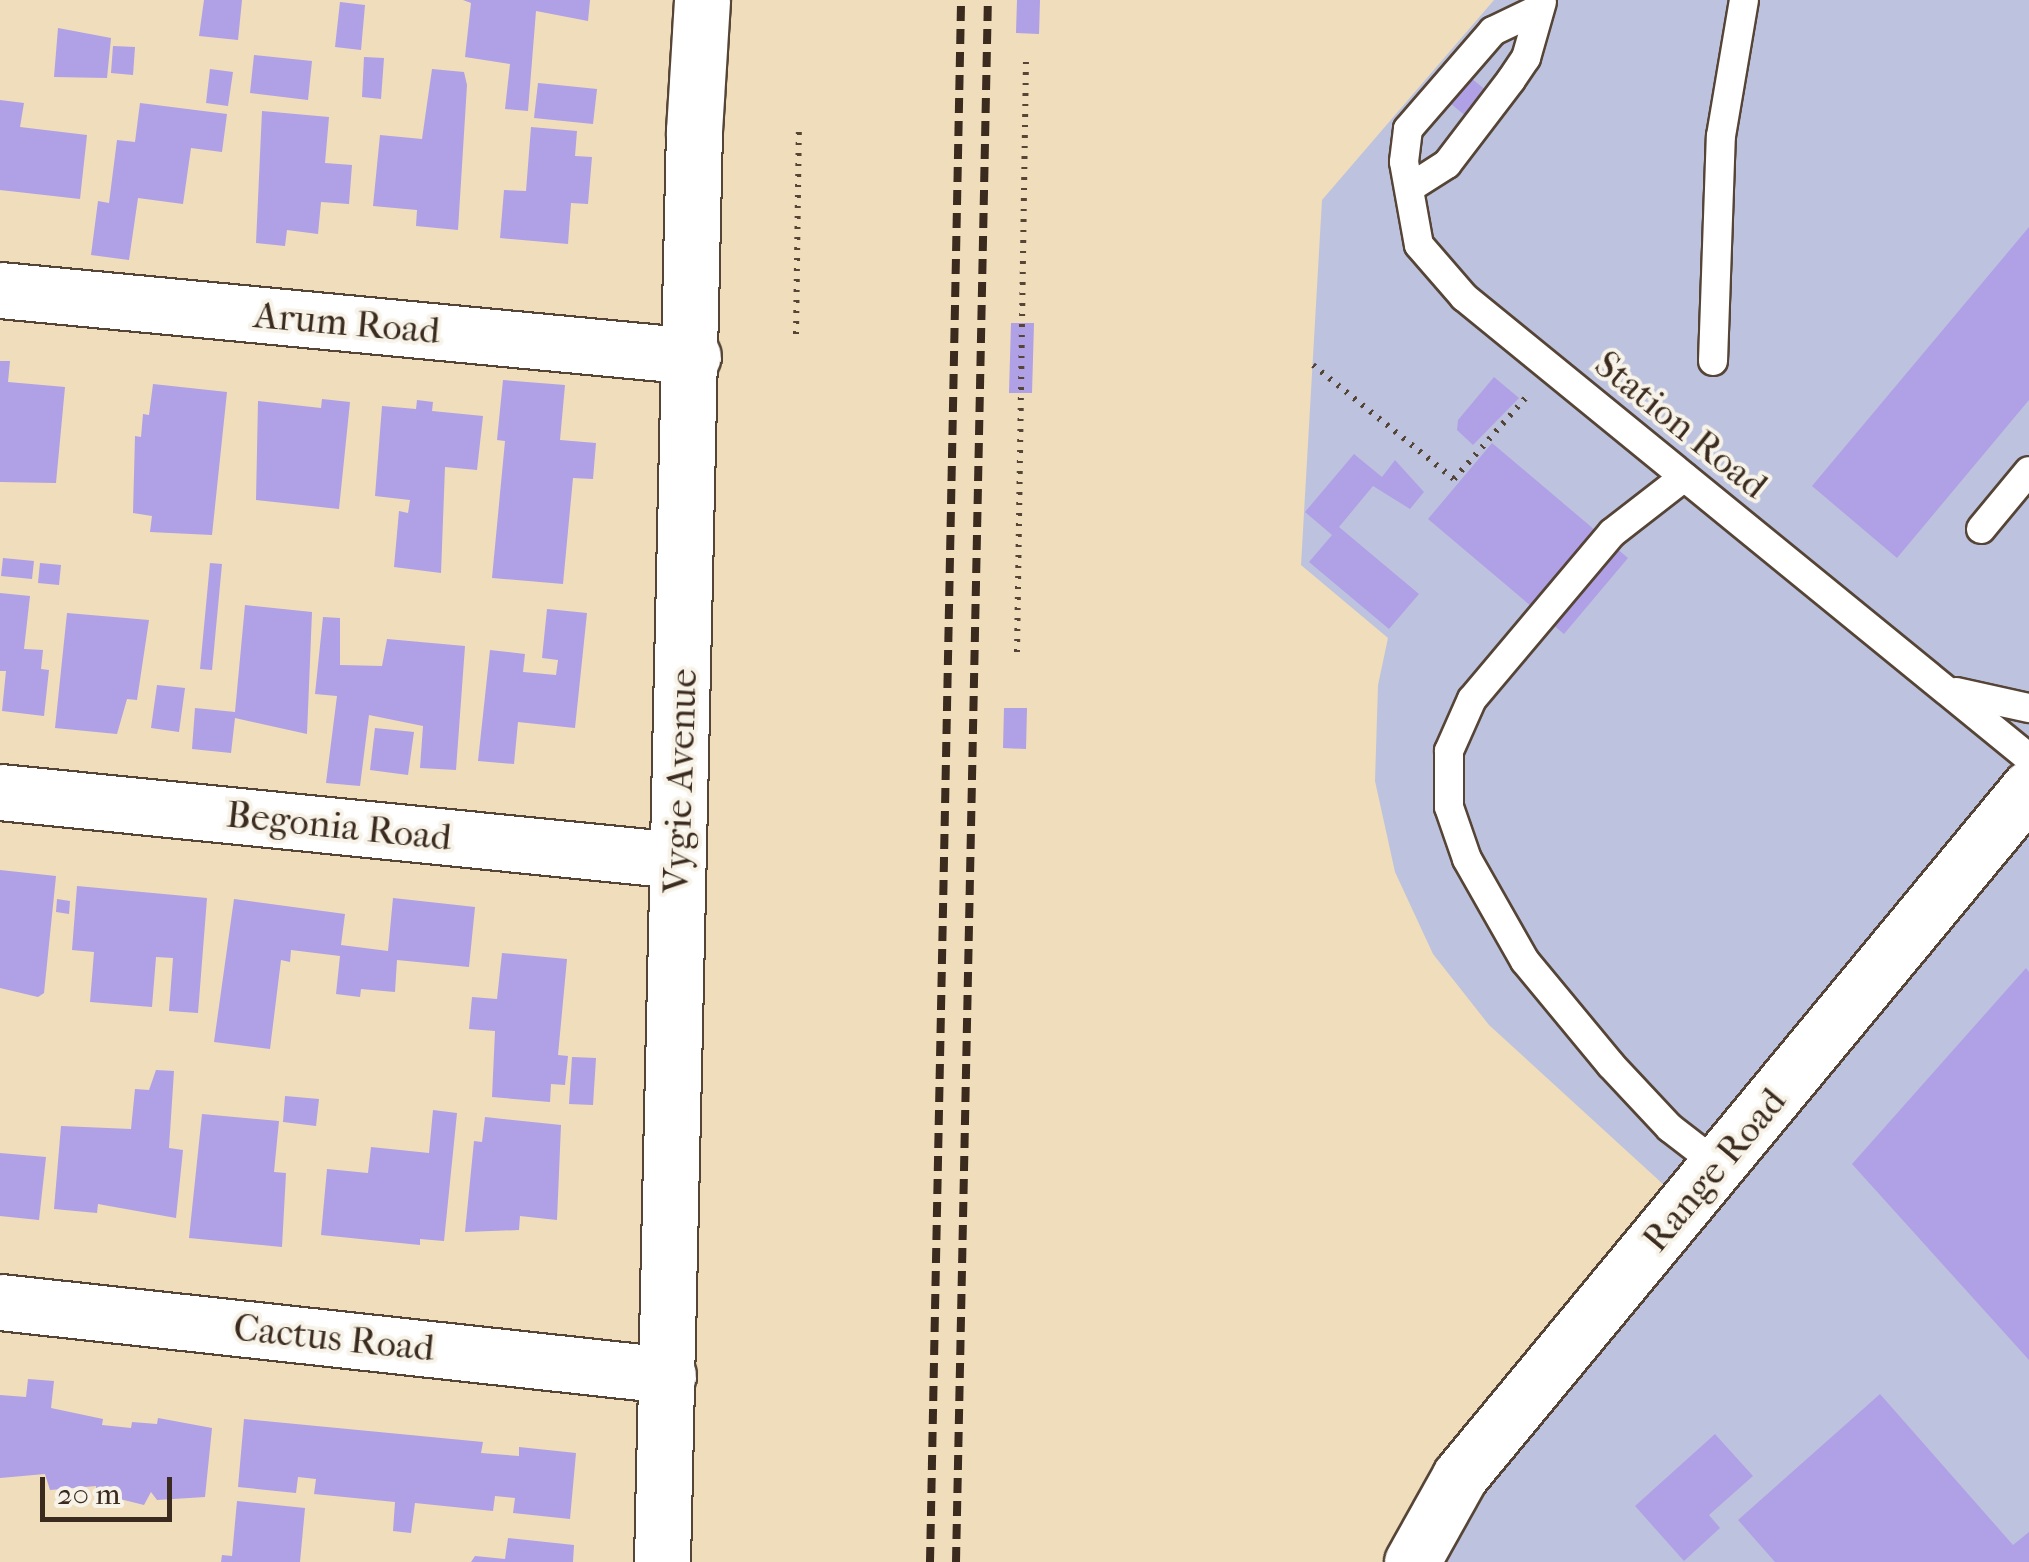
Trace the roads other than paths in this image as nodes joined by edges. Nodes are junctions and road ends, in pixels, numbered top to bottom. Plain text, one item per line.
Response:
1 (702, 0) edge
2 (1744, 0) edge
3 (1540, 5) edge
4 (1411, 188) junction
5 (0, 290) edge
6 (693, 356) junction
7 (1712, 362) dead end
8 (2029, 471) edge
9 (1684, 477) junction
10 (1981, 529) dead end
11 (1950, 690) junction
12 (2029, 708) edge
13 (2029, 758) edge
14 (2029, 788) edge
15 (0, 792) edge
16 (677, 860) junction
17 (1718, 1165) junction
18 (0, 1302) edge
19 (668, 1374) junction
20 (662, 1562) edge
21 (1412, 1562) edge

1 - 6 street, Vygie Avenue
2 - 7 lane
3 - 4 lane, Station Road
3 - 4 lane, Station Road
4 - 9 lane, Station Road
5 - 6 street, Arum Road
6 - 16 street, Vygie Avenue
8 - 10 lane
9 - 11 lane, Station Road
9 - 17 lane
11 - 12 lane, Station Road
11 - 13 lane, Station Road
14 - 17 street, Range Road
15 - 16 street, Begonia Road
16 - 19 street, Vygie Avenue
17 - 21 street, Range Road
18 - 19 street, Cactus Road
19 - 20 street, Vygie Avenue

